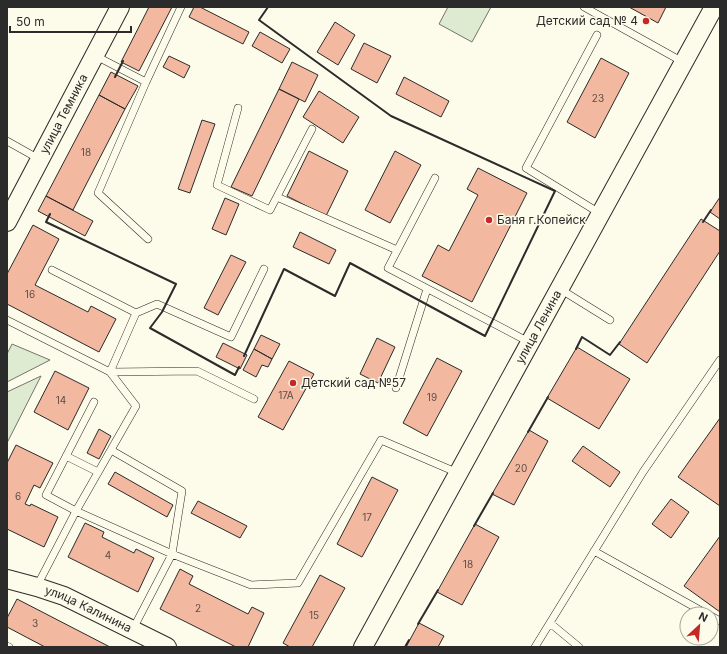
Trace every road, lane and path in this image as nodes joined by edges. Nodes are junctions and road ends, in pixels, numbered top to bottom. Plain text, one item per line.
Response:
1 (120, 7) edge
2 (181, 7) edge
3 (584, 7) edge
4 (714, 7) edge
5 (597, 35) dead end
6 (94, 55) junction
7 (684, 62) junction
8 (146, 82) junction
9 (238, 108) dead end
10 (312, 129) dead end
11 (7, 140) edge
12 (40, 159) junction
13 (436, 178) dead end
14 (277, 197) junction
15 (601, 214) junction
16 (7, 222) edge
17 (148, 239) dead end
18 (398, 250) junction
19 (264, 269) dead end
20 (52, 270) dead end
21 (427, 289) junction
22 (560, 289) junction
23 (136, 313) junction
24 (7, 320) edge
25 (610, 320) dead end
26 (530, 342) junction
27 (720, 360) edge
28 (110, 372) junction
29 (396, 388) dead end
30 (254, 398) dead end
31 (94, 402) dead end
32 (111, 450) junction
33 (66, 456) junction
34 (98, 472) junction
35 (458, 473) junction
36 (76, 511) junction
37 (594, 551) junction
38 (172, 554) junction
39 (7, 579) edge
40 (37, 587) junction
41 (693, 606) edge
42 (550, 623) junction
43 (133, 630) junction
44 (167, 647) edge
45 (363, 647) edge
46 (535, 647) edge
47 (579, 647) edge

1 - 6 street, улица Темника
2 - 8 lane
3 - 7 lane
4 - 7 street, улица Ленина
5 - 15 lane
6 - 8 lane
6 - 12 street, улица Темника
7 - 15 street, улица Ленина
8 - 17 lane
9 - 14 lane
10 - 14 lane
11 - 12 lane
12 - 16 street, улица Темника
13 - 18 lane
14 - 18 lane
15 - 22 street, улица Ленина
18 - 21 lane
19 - 23 lane
20 - 23 lane
21 - 26 lane
21 - 29 lane
22 - 25 lane
22 - 26 street, улица Ленина
23 - 28 lane
24 - 28 lane
26 - 35 street, улица Ленина
27 - 37 lane
28 - 30 lane
28 - 32 lane
31 - 33 lane
32 - 34 lane
32 - 38 lane
33 - 34 lane
33 - 36 lane
34 - 36 lane
35 - 38 lane
35 - 45 street, улица Ленина
36 - 38 lane
36 - 40 lane
37 - 41 lane
37 - 42 lane
38 - 43 lane
39 - 40 street, улица Калинина
40 - 43 street, улица Калинина
42 - 46 lane
42 - 47 lane
43 - 44 street, улица Калинина

